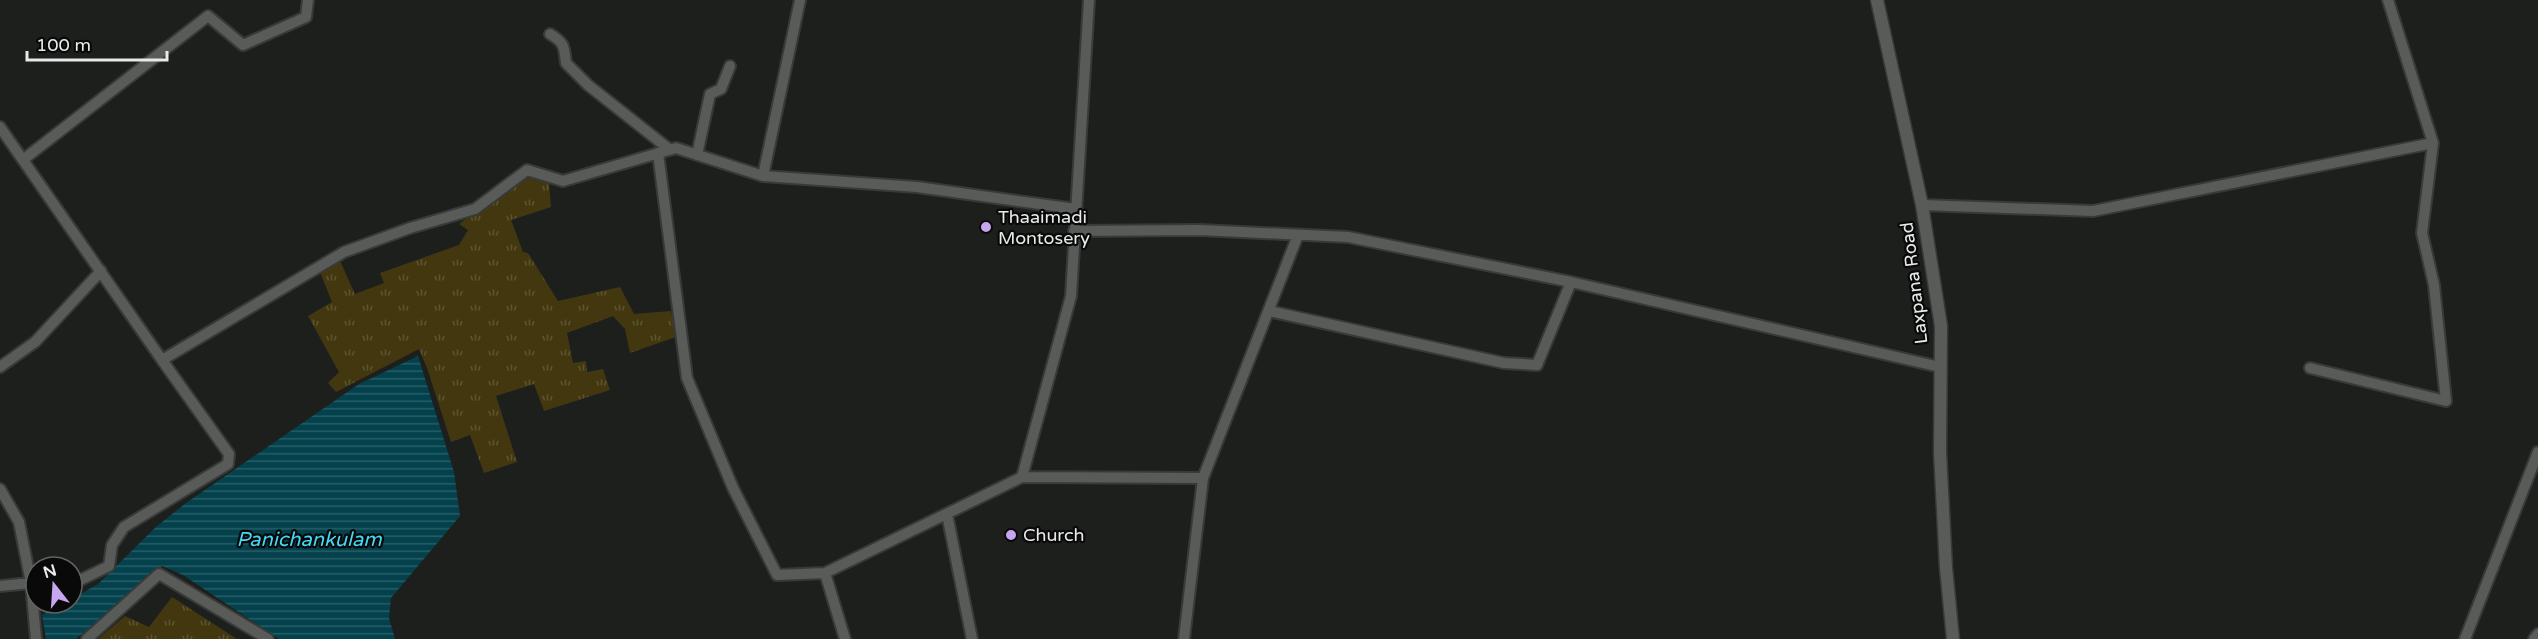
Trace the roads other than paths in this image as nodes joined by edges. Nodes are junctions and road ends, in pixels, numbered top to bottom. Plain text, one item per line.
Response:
1 (308, 0) edge
2 (800, 0) edge
3 (1089, 0) edge
4 (1877, 0) edge
5 (2388, 0) edge
6 (550, 34) dead end
7 (730, 66) dead end
8 (0, 127) edge
9 (2433, 143) junction
10 (669, 149) junction
11 (658, 153) junction
12 (697, 154) junction
13 (24, 159) junction
14 (763, 176) junction
15 (1922, 205) junction
16 (1076, 209) junction
17 (1074, 231) junction
18 (1298, 235) junction
19 (101, 271) junction
20 (1571, 282) junction
21 (1269, 311) junction
22 (162, 360) junction
23 (0, 367) edge
24 (1940, 367) junction
25 (2310, 368) dead end
26 (2538, 452) edge
27 (1022, 477) junction
28 (1203, 478) junction
29 (0, 489) edge
30 (947, 514) junction
31 (25, 555) edge
32 (825, 573) junction
33 (84, 578) edge
34 (24, 584) edge
35 (0, 586) edge
36 (35, 615) edge
37 (2538, 634) edge
38 (36, 639) edge
39 (87, 639) edge
40 (268, 639) edge
41 (845, 639) edge
42 (972, 639) edge
43 (1184, 639) edge
44 (1953, 639) edge
45 (2465, 639) edge
46 (2535, 639) edge

1 - 13 street
2 - 14 street
3 - 16 street
4 - 15 street, Laxpana Road
5 - 9 street
6 - 10 street
7 - 12 street
8 - 13 street
9 - 15 street
9 - 25 street
10 - 11 street
10 - 12 street
11 - 22 street
11 - 32 street
12 - 14 street
13 - 19 street
14 - 16 street
15 - 24 street, Laxpana Road
16 - 17 street
17 - 18 street
17 - 27 street
18 - 20 street
18 - 21 street
19 - 22 street
19 - 23 street
20 - 21 street
20 - 24 street
21 - 28 street
22 - 33 street
24 - 44 street, Laxpana Road
26 - 45 street
27 - 28 street
27 - 30 street
28 - 43 street
29 - 31 street
30 - 32 street
30 - 42 street
32 - 41 street
34 - 35 street
36 - 38 street
37 - 46 street
39 - 40 street

